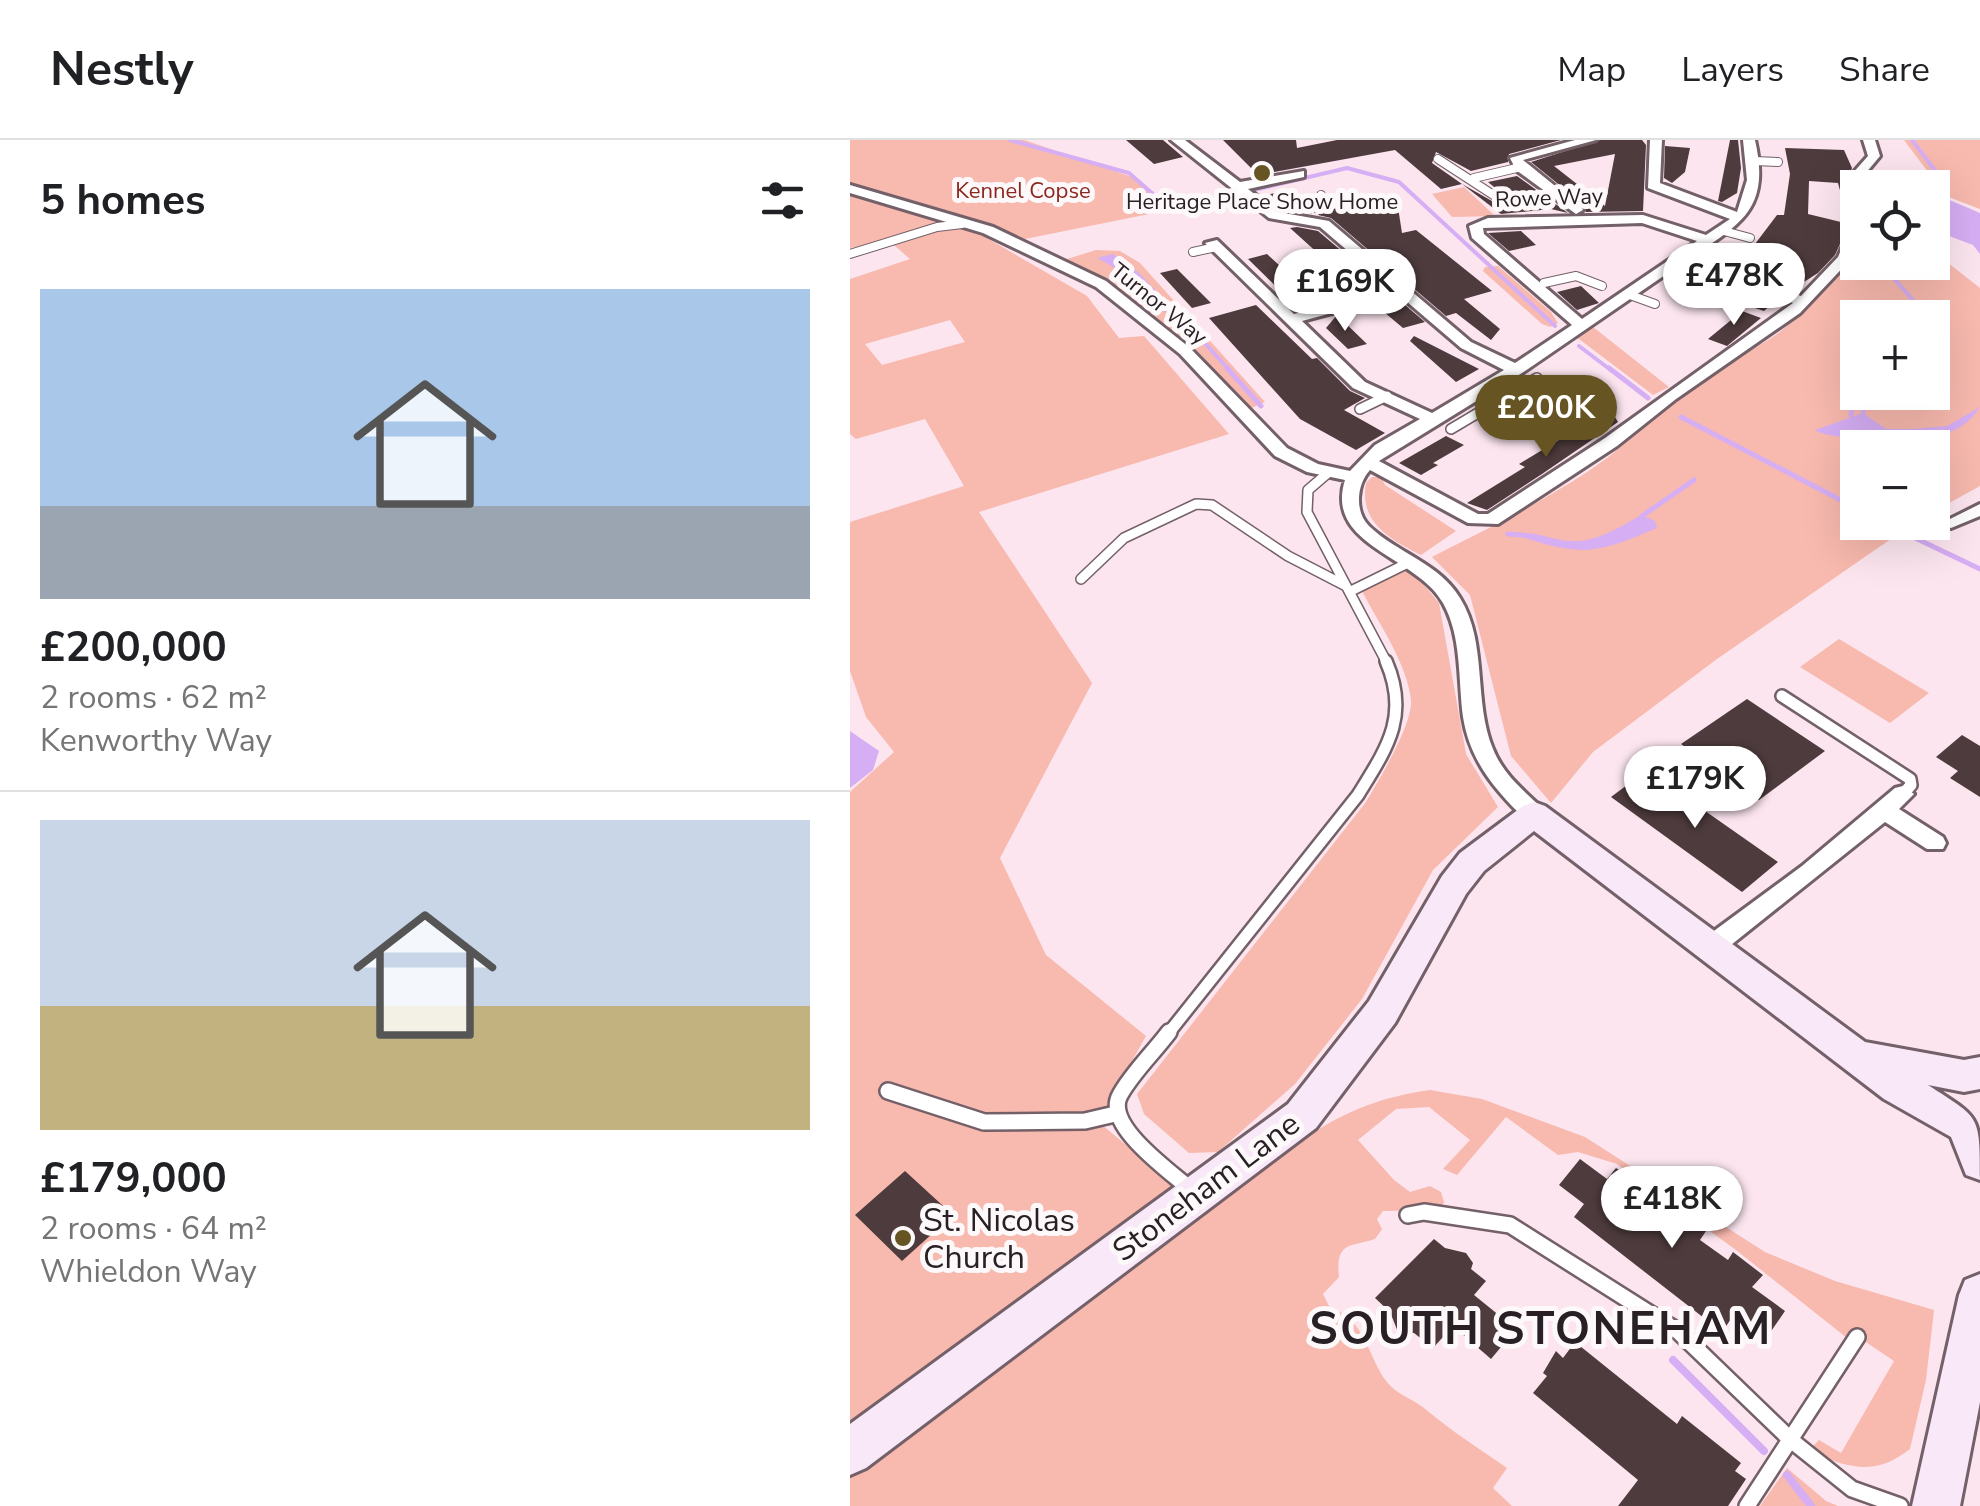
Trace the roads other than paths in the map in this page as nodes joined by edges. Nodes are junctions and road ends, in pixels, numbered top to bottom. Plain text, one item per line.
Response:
1 (1177, 140) edge
2 (1590, 140) edge
3 (1656, 140) edge
4 (1749, 140) edge
5 (1868, 140) edge
6 (1438, 159) dead end
7 (1755, 162) junction
8 (1778, 162) dead end
9 (1522, 167) junction
10 (1862, 170) edge
11 (1298, 174) dead end
12 (1474, 178) junction
13 (850, 189) edge
14 (1243, 190) junction
15 (1320, 195) dead end
16 (1498, 198) dead end
17 (1576, 210) dead end
18 (1316, 214) junction
19 (1740, 218) junction
20 (962, 224) junction
21 (1724, 231) junction
22 (1750, 238) dead end
23 (1710, 240) junction
24 (1214, 245) joint
25 (1193, 252) dead end
26 (850, 254) edge
27 (1682, 260) junction
28 (1840, 262) edge
29 (1544, 283) dead end
30 (1602, 286) dead end
31 (1401, 290) junction
32 (1626, 294) junction
33 (1802, 301) junction
34 (1655, 304) dead end
35 (1290, 320) junction
36 (1583, 324) junction
37 (1516, 370) junction
38 (1537, 378) dead end
39 (1480, 391) junction
40 (1387, 396) junction
41 (1499, 400) junction
42 (1360, 409) dead end
43 (1430, 418) junction
44 (1451, 428) dead end
45 (1367, 461) junction
46 (1329, 472) junction
47 (1355, 478) junction
48 (1980, 509) edge
49 (1951, 523) dead end
50 (1410, 562) junction
51 (1080, 579) dead end
52 (1350, 589) junction
53 (1782, 696) dead end
54 (1903, 794) joint
55 (1883, 810) junction
56 (1534, 814) junction
57 (1935, 843) dead end
58 (1712, 946) junction
59 (1858, 1055) junction
60 (1972, 1074) edge
61 (888, 1091) dead end
62 (1116, 1114) junction
63 (1972, 1140) edge
64 (1197, 1196) junction
65 (1408, 1215) dead end
66 (1980, 1295) edge
67 (1856, 1337) dead end
68 (1970, 1377) edge
69 (1792, 1441) junction
70 (850, 1452) edge
71 (1748, 1506) edge
72 (1900, 1506) edge
73 (1936, 1506) edge

1 - 14 street
2 - 9 street
3 - 19 street
4 - 7 street
5 - 10 street
6 - 12 lane
7 - 8 lane
7 - 19 street
9 - 12 lane
9 - 17 street
11 - 14 street
12 - 16 lane
13 - 20 street, Turnor Way
14 - 18 street
15 - 18 lane
18 - 31 street
19 - 21 street
20 - 26 lane
20 - 46 street, Turnor Way
21 - 22 lane
21 - 23 street
23 - 27 street
23 - 36 street, Rowe Way
24 - 25 lane
24 - 35 street
27 - 32 street
27 - 33 street
28 - 33 street
29 - 30 lane
31 - 35 street
31 - 37 street
32 - 34 lane
32 - 36 street
33 - 45 street
35 - 40 street
36 - 37 street
37 - 39 street
38 - 41 lane
39 - 41 lane
39 - 43 street
40 - 42 lane
40 - 43 street
41 - 44 lane
43 - 45 street
45 - 47 street
46 - 47 street, Turnor Way
46 - 52 lane
47 - 50 street
48 - 49 street
50 - 52 lane
50 - 56 street
51 - 52 lane
52 - 62 lane
53 - 54 lane
54 - 55 street
55 - 57 street
55 - 58 street
56 - 58 street
56 - 64 street, Stoneham Lane
58 - 59 street
59 - 60 street
59 - 63 street
60 - 63 street
61 - 62 lane
62 - 64 lane
64 - 70 street, Stoneham Lane
65 - 69 lane
66 - 68 street
67 - 69 lane
68 - 73 street
69 - 71 lane
69 - 72 lane

